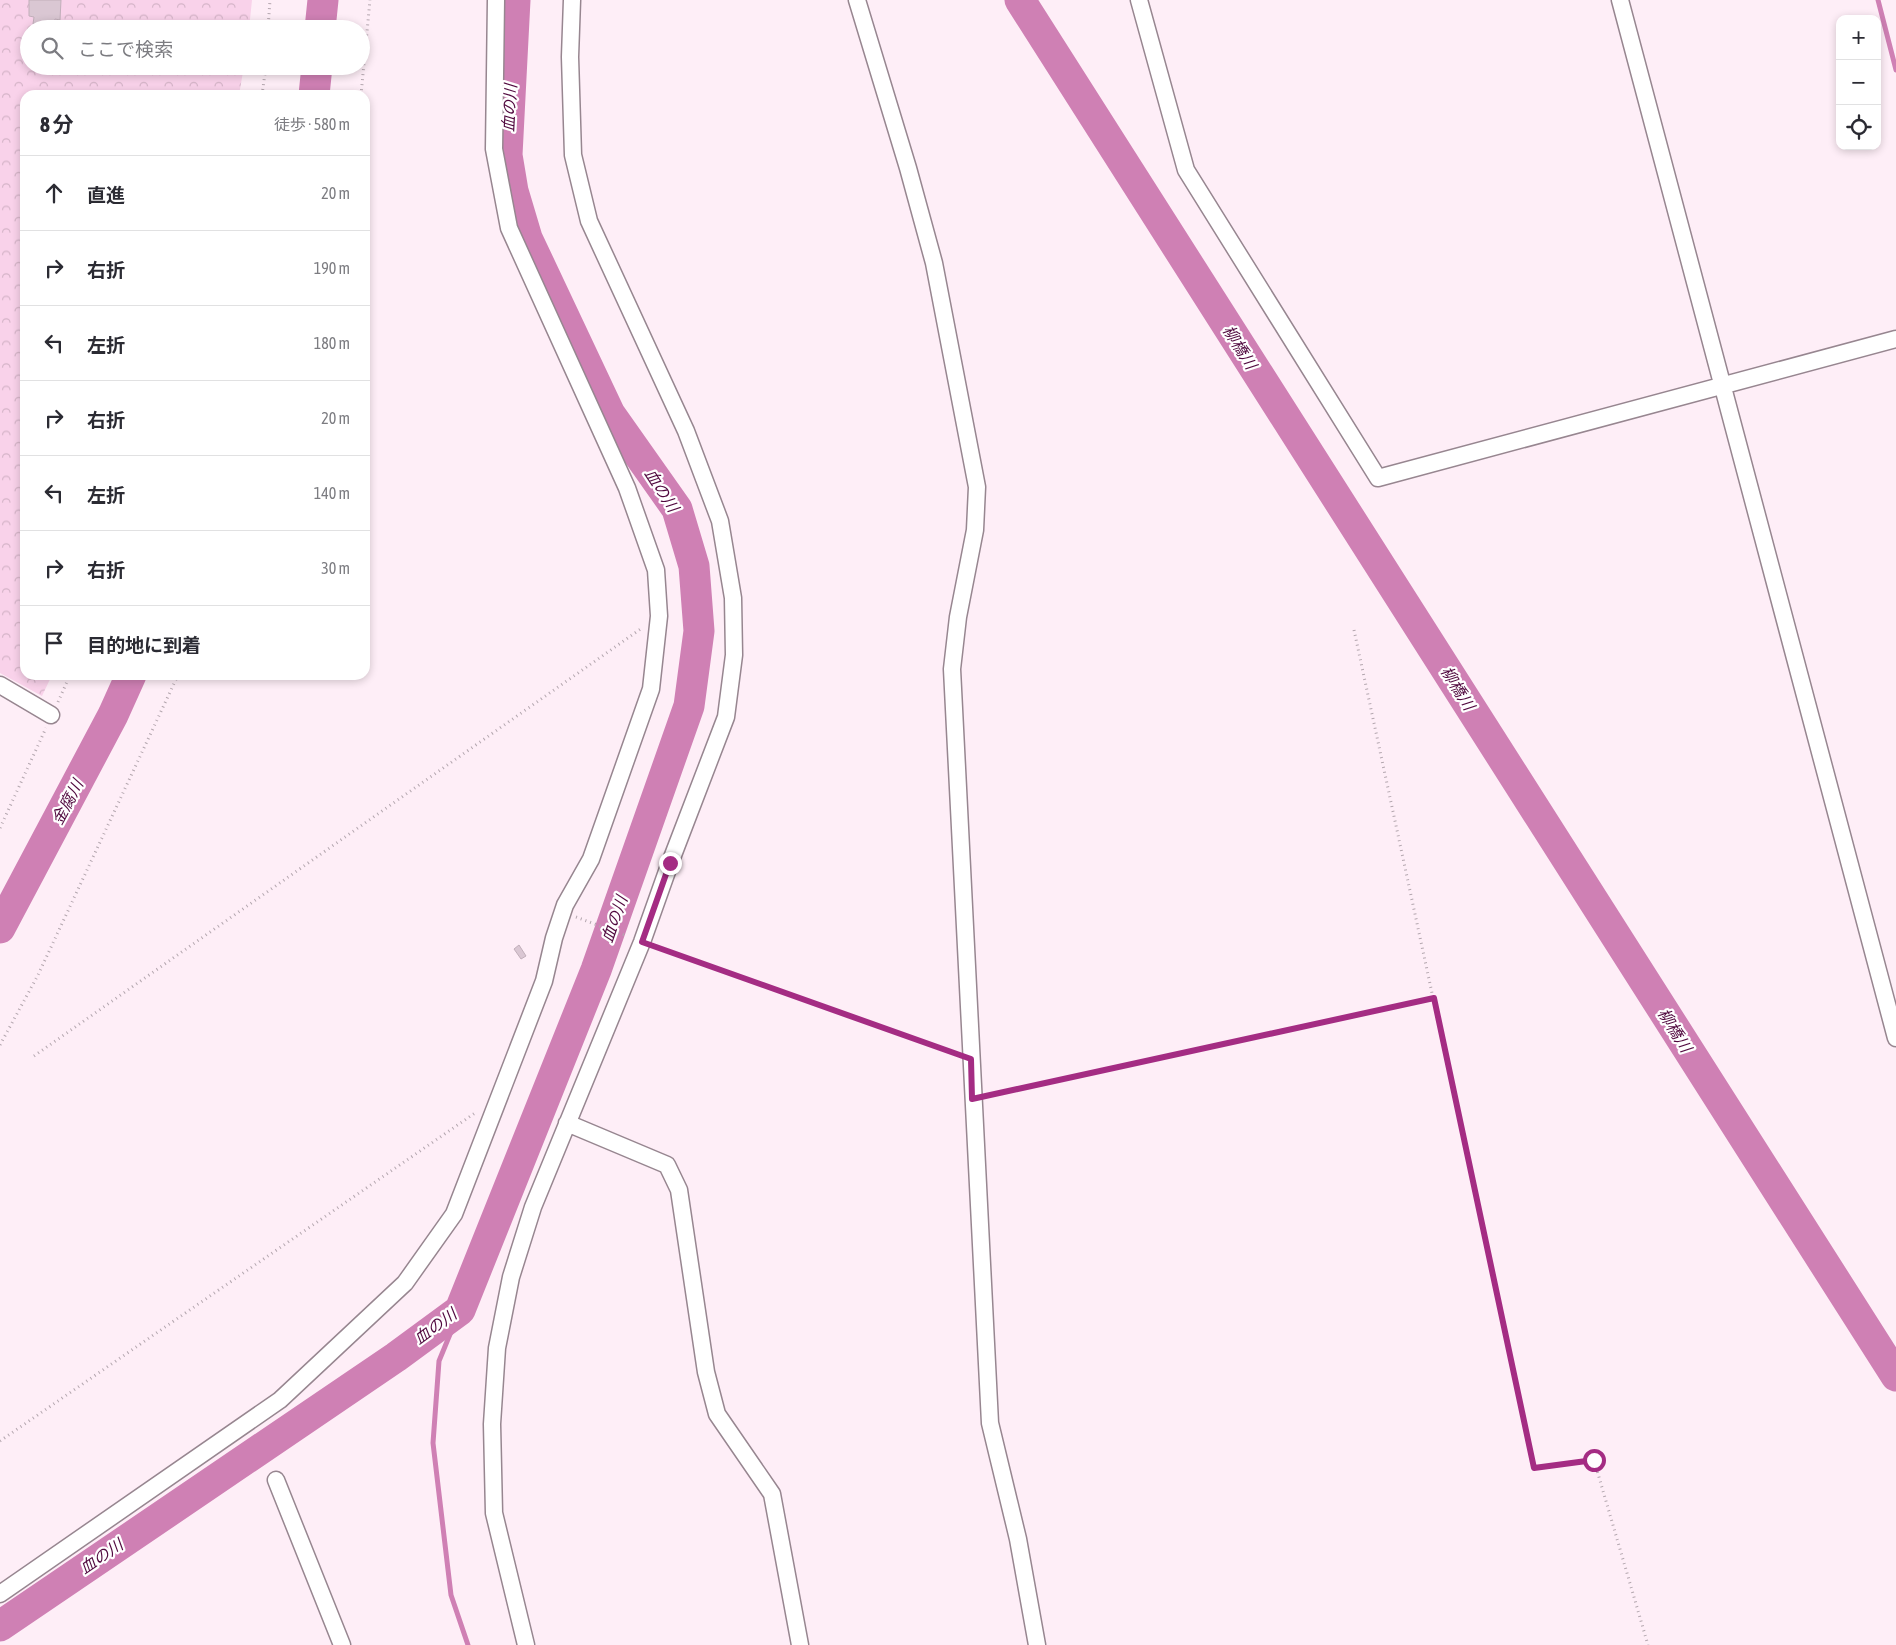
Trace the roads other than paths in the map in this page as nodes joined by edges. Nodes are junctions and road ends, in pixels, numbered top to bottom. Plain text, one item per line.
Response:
1 (496, 0) edge
2 (572, 0) edge
3 (857, 0) edge
4 (1140, 0) edge
5 (1620, 0) edge
6 (1896, 339) edge
7 (1722, 385) junction
8 (0, 685) edge
9 (51, 715) road end
10 (1891, 996) edge
11 (1896, 1038) edge
12 (568, 1123) junction
13 (276, 1480) dead end
14 (0, 1594) edge
15 (342, 1645) edge
16 (526, 1645) edge
17 (800, 1645) edge
18 (1037, 1645) edge

1 - 14 street
2 - 12 street
3 - 18 street
4 - 7 street
5 - 7 street
6 - 7 street
7 - 10 street
8 - 9 street
10 - 11 street
12 - 16 street
12 - 17 street
13 - 15 street

